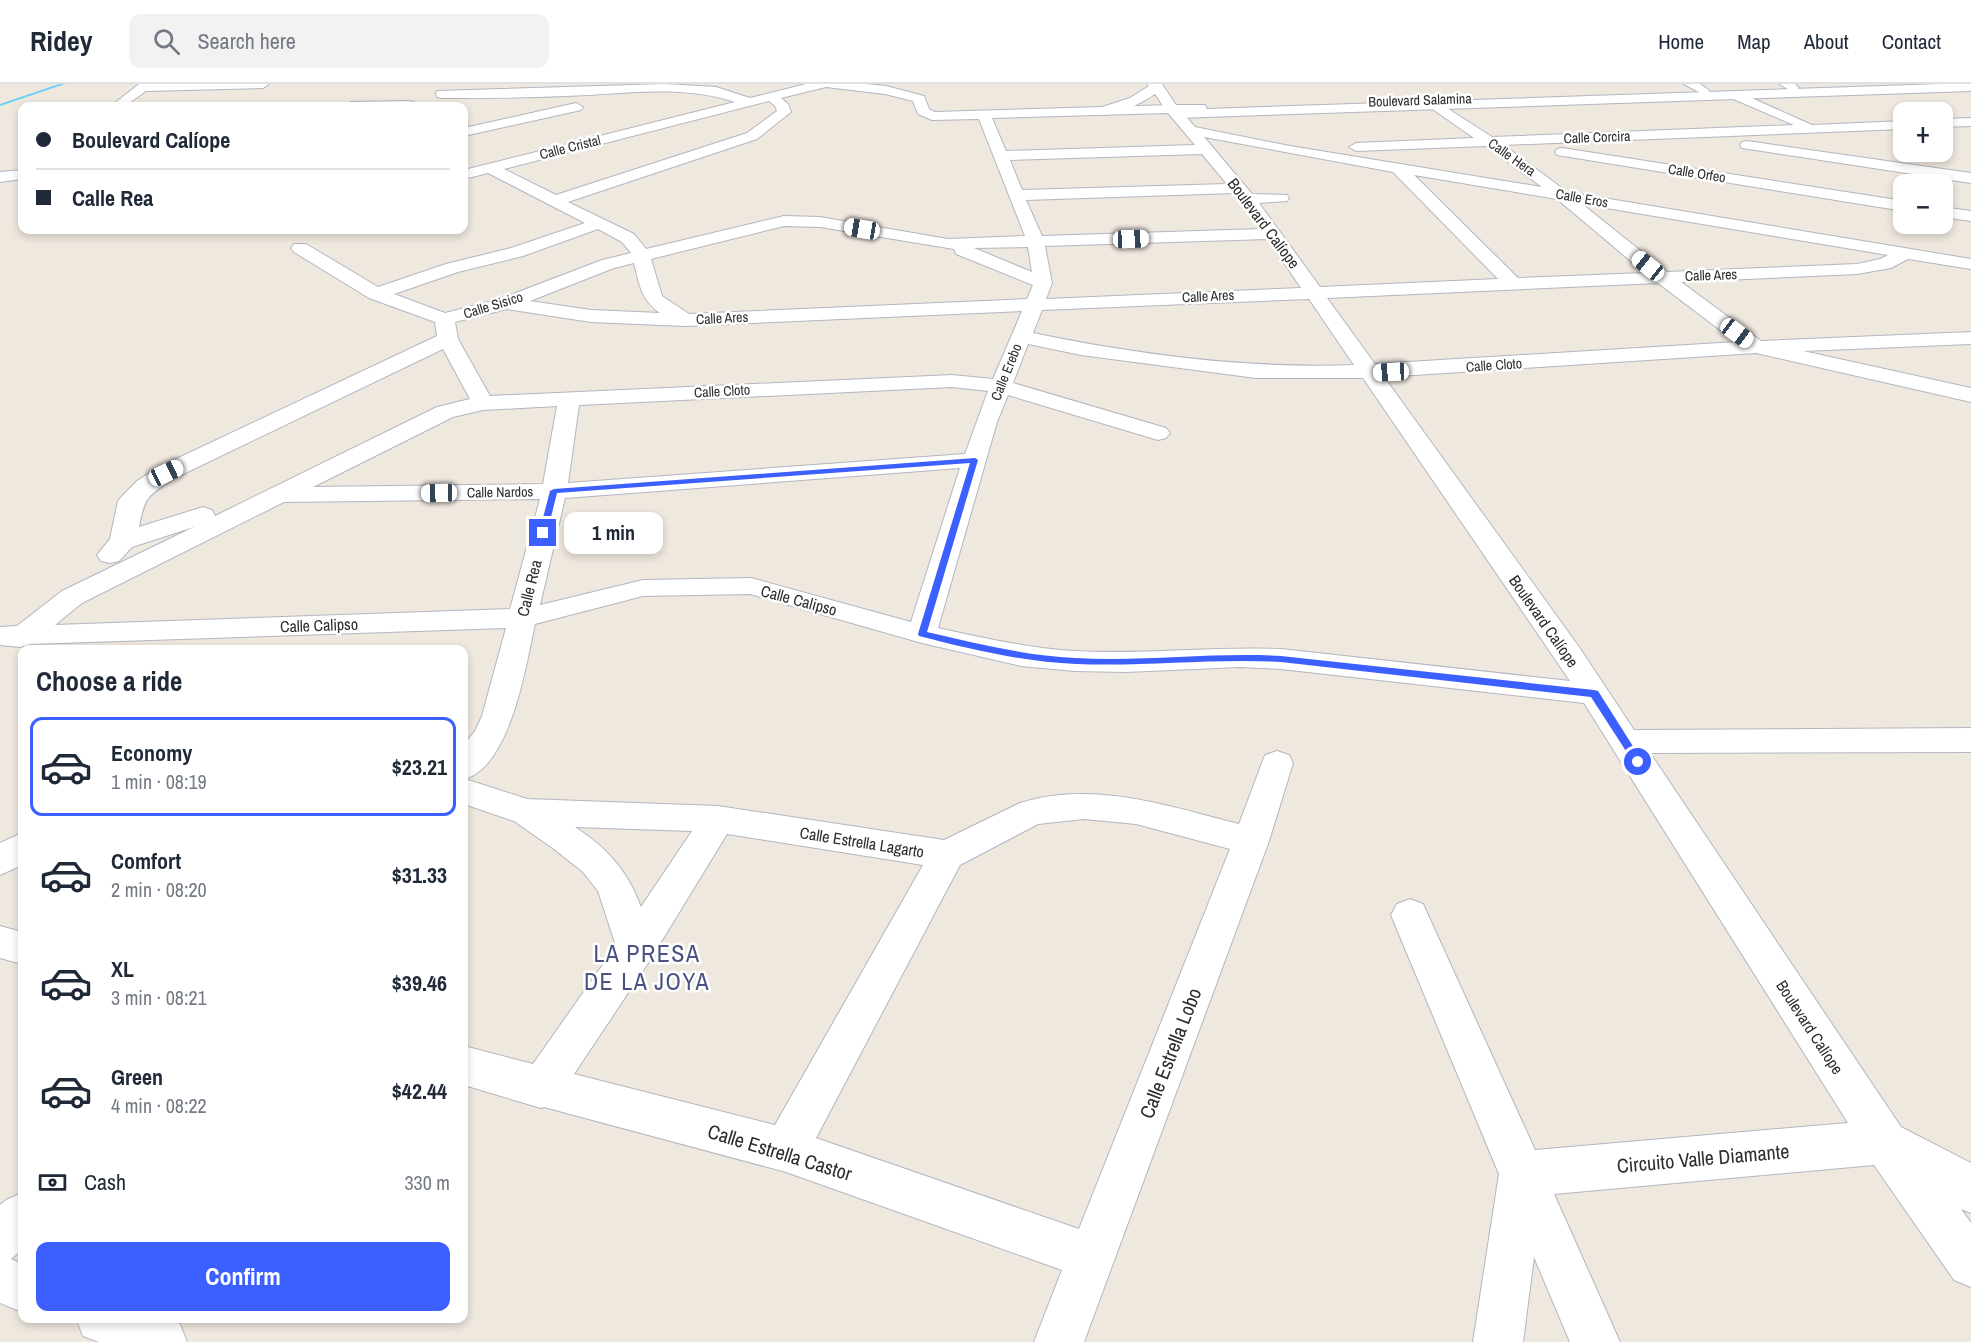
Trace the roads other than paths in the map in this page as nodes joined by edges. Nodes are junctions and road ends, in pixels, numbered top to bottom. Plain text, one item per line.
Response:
1 (263, 84) edge
2 (680, 84) edge
3 (821, 84) edge
4 (830, 84) edge
5 (1690, 84) edge
6 (1909, 84) edge
7 (146, 86) edge
8 (1789, 86) edge
9 (700, 87) edge
10 (1971, 87) edge
11 (665, 88) junction
12 (1704, 91) junction
13 (553, 93) junction
14 (1736, 95) junction
15 (771, 97) junction
16 (425, 99) edge
17 (1224, 99) dead end
18 (123, 102) edge
19 (393, 102) edge
20 (444, 102) edge
21 (750, 102) junction
22 (592, 104) junction
23 (1265, 105) junction
24 (1436, 105) junction
25 (468, 106) edge
26 (493, 110) junction
27 (1104, 111) junction
28 (1191, 113) edge
29 (984, 115) junction
30 (632, 119) dead end
31 (1971, 122) edge
32 (1953, 123) edge
33 (1893, 125) edge
34 (652, 126) junction
35 (1818, 128) junction
36 (468, 129) edge
37 (671, 134) dead end
38 (1672, 134) junction
39 (1490, 141) junction
40 (690, 142) dead end
41 (1290, 150) junction
42 (709, 151) junction
43 (1001, 156) junction
44 (1396, 167) junction
45 (489, 168) junction
46 (468, 174) edge
47 (18, 175) edge
48 (0, 177) edge
49 (1971, 178) edge
50 (1243, 194) junction
51 (1017, 195) junction
52 (1562, 195) junction
53 (1281, 198) dead end
54 (554, 201) junction
55 (1893, 204) edge
56 (1953, 214) edge
57 (1971, 216) edge
58 (597, 224) junction
59 (1274, 234) junction
60 (1036, 243) junction
61 (948, 244) junction
62 (300, 248) dead end
63 (1906, 253) junction
64 (641, 255) junction
65 (1971, 264) edge
66 (1663, 278) junction
67 (1043, 283) junction
68 (1512, 283) junction
69 (1314, 291) junction
70 (376, 294) junction
71 (507, 303) junction
72 (1033, 304) junction
73 (685, 320) junction
74 (446, 329) junction
75 (1020, 336) junction
76 (1971, 338) edge
77 (1756, 347) junction
78 (1371, 373) junction
79 (1000, 386) junction
80 (1971, 394) edge
81 (569, 398) junction
82 (483, 403) junction
83 (1158, 433) dead end
84 (975, 460) junction
85 (554, 491) junction
86 (277, 495) junction
87 (123, 541) junction
88 (72, 597) junction
89 (522, 618) junction
90 (922, 634) junction
91 (8, 640) edge
92 (1594, 694) junction
93 (1971, 740) edge
94 (1625, 742) junction
95 (468, 762) edge
96 (1277, 763) dead end
97 (468, 792) edge
98 (526, 812) junction
99 (718, 819) junction
100 (1251, 841) junction
101 (18, 850) edge
102 (947, 855) junction
103 (0, 861) edge
104 (1410, 915) dead end
105 (0, 942) edge
106 (18, 947) edge
107 (636, 948) junction
108 (468, 1067) edge
109 (541, 1088) junction
110 (1885, 1142) junction
111 (786, 1150) junction
112 (1522, 1174) junction
113 (1971, 1190) edge
114 (18, 1220) edge
115 (0, 1240) edge
116 (1092, 1257) junction
117 (1971, 1263) edge
118 (0, 1279) edge
119 (18, 1286) edge
120 (114, 1323) edge
121 (162, 1342) edge
122 (1059, 1342) edge
123 (1498, 1342) edge
124 (1595, 1342) edge

1 - 7 street
2 - 11 street
3 - 15 street, Calle Cristal
4 - 29 street, Boulevard Salamina
5 - 12 street
6 - 8 street, Boulevard Salamina
7 - 18 street
8 - 12 street, Boulevard Salamina
9 - 11 street
9 - 21 street
10 - 14 street, Boulevard Salamina
11 - 13 street
11 - 22 street
12 - 23 street, Boulevard Salamina
13 - 22 street
13 - 26 street
14 - 24 street, Boulevard Salamina
14 - 35 street
15 - 21 street, Calle Cristal
15 - 42 street
16 - 19 street
16 - 20 street
17 - 23 street
21 - 34 street, Calle Cristal
22 - 26 street
23 - 28 street, Boulevard Salamina
24 - 28 street, Boulevard Salamina
24 - 39 street, Calle Hera
25 - 26 street
26 - 36 street
27 - 28 street, Boulevard Salamina
27 - 28 street
27 - 29 street, Boulevard Salamina
28 - 41 street, Calle Eros
28 - 43 street
28 - 50 street, Boulevard Calíope
29 - 43 street
30 - 34 street
31 - 32 street
33 - 35 street, Calle Corcira
34 - 37 street
34 - 45 street, Calle Cristal
35 - 38 street, Calle Corcira
38 - 39 street, Calle Corcira
38 - 49 street
39 - 41 street, Calle Corcira
39 - 52 street, Calle Hera
39 - 55 street, Calle Orfeo
40 - 42 street
41 - 44 street, Calle Eros
42 - 54 street
43 - 51 street
44 - 52 street, Calle Eros
44 - 68 street
45 - 46 street, Calle Cristal
45 - 54 street
47 - 48 street
50 - 51 street
50 - 53 street
50 - 59 street, Boulevard Calíope
51 - 60 street
52 - 63 street, Calle Eros
52 - 66 street, Calle Hera
54 - 58 street
56 - 57 street
58 - 64 street
58 - 70 street
59 - 60 street
59 - 69 street, Boulevard Calíope
60 - 61 street
60 - 67 street
61 - 64 street, Calle Sisico
61 - 67 street
62 - 70 street
63 - 65 street, Calle Eros
63 - 66 street, Calle Ares
64 - 71 street, Calle Sisico
64 - 73 street
66 - 68 street, Calle Ares
66 - 77 street, Calle Hera
67 - 72 street, Calle Erebo
68 - 69 street, Calle Ares
69 - 72 street, Calle Ares
69 - 78 street, Boulevard Calíope
70 - 74 street
71 - 73 street, Calle Ares
71 - 74 street, Calle Sisico
72 - 73 street, Calle Ares
72 - 75 street, Calle Erebo
74 - 82 street
74 - 87 street, Calle Sisico
75 - 78 street, Calle Cloto
75 - 79 street, Calle Erebo
76 - 77 street, Calle Cloto
77 - 78 street, Calle Cloto
77 - 80 street
78 - 92 street, Boulevard Calíope
79 - 81 street, Calle Cloto
79 - 83 street, Calle Cloto
79 - 84 street, Calle Erebo
81 - 82 street, Calle Cloto
81 - 85 street, Calle Rea
82 - 86 street, Calle Cloto
84 - 85 street, Calle Nardos
84 - 90 street, Calle Erebo
85 - 86 street, Calle Nardos
85 - 89 street, Calle Rea
86 - 87 street
86 - 88 street
87 - 88 street
88 - 91 street
89 - 90 street, Calle Calipso
89 - 91 street, Calle Calipso
89 - 95 street, Calle Rea
90 - 92 street, Calle Calipso
92 - 94 street, Boulevard Calíope
93 - 94 street
94 - 110 street, Boulevard Calíope
96 - 100 street, Calle Estrella Lobo
97 - 98 street, Calle Estrella Lagarto
98 - 99 street, Calle Estrella Lagarto
98 - 107 street
99 - 102 street, Calle Estrella Lagarto
99 - 107 street
100 - 102 street, Calle Estrella Lagarto
100 - 116 street, Calle Estrella Lobo
101 - 103 street
102 - 111 street
104 - 112 street
105 - 106 street
107 - 109 street
108 - 109 street, Calle Estrella Castor
109 - 111 street, Calle Estrella Castor
110 - 112 street, Circuito Valle Diamante
110 - 113 street
110 - 117 street, Boulevard Calíope
111 - 116 street, Calle Estrella Castor
112 - 123 street
112 - 124 street
114 - 115 street
116 - 122 street, Calle Estrella Lobo
118 - 119 street
120 - 121 street

